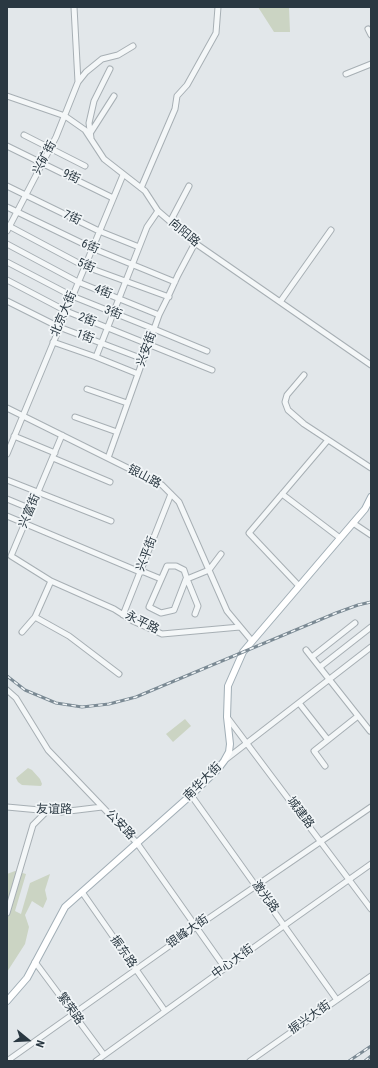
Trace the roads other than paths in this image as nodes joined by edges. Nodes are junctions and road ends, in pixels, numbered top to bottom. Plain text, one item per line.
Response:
1 (74, 7) edge
2 (218, 7) edge
3 (368, 29) dead end
4 (371, 35) edge
5 (133, 46) dead end
6 (371, 64) edge
7 (110, 69) dead end
8 (346, 74) dead end
9 (78, 82) junction
10 (7, 96) edge
11 (114, 96) dead end
12 (65, 116) junction
13 (91, 132) junction
14 (24, 135) dead end
15 (91, 139) junction
16 (7, 146) edge
17 (50, 148) junction
18 (43, 163) junction
19 (85, 166) dead end
20 (123, 175) junction
21 (7, 186) edge
22 (189, 186) dead end
23 (141, 188) junction
24 (26, 196) junction
25 (113, 198) junction
26 (7, 207) edge
27 (158, 211) junction
28 (17, 212) junction
29 (170, 222) junction
30 (8, 228) edge
31 (331, 230) dead end
32 (99, 231) junction
33 (195, 243) junction
34 (7, 244) edge
35 (139, 247) junction
36 (92, 248) junction
37 (7, 262) edge
38 (132, 265) junction
39 (84, 266) junction
40 (7, 280) edge
41 (125, 281) junction
42 (78, 282) junction
43 (175, 282) junction
44 (72, 296) junction
45 (169, 297) junction
46 (118, 298) junction
47 (7, 301) edge
48 (280, 302) junction
49 (66, 311) junction
50 (112, 312) junction
51 (159, 316) junction
52 (59, 327) junction
53 (107, 328) junction
54 (154, 329) junction
55 (53, 342) junction
56 (101, 343) junction
57 (148, 345) junction
58 (207, 351) dead end
59 (96, 356) junction
60 (143, 359) junction
61 (371, 365) edge
62 (212, 370) dead end
63 (138, 374) junction
64 (304, 375) dead end
65 (87, 389) dead end
66 (127, 403) junction
67 (7, 408) edge
68 (22, 416) junction
69 (75, 417) dead end
70 (117, 432) junction
71 (14, 436) junction
72 (62, 436) junction
73 (328, 440) junction
74 (7, 454) edge
75 (54, 455) junction
76 (108, 458) junction
77 (371, 468) edge
78 (7, 480) edge
79 (110, 482) dead end
80 (38, 492) junction
81 (171, 494) junction
82 (282, 494) junction
83 (371, 497) edge
84 (7, 499) edge
85 (31, 509) junction
86 (7, 516) edge
87 (111, 521) dead end
88 (353, 523) junction
89 (25, 524) junction
90 (371, 536) edge
91 (340, 538) junction
92 (221, 554) dead end
93 (9, 555) edge
94 (208, 570) junction
95 (140, 572) junction
96 (161, 579) junction
97 (187, 579) junction
98 (50, 581) junction
99 (299, 586) junction
100 (195, 614) dead end
101 (123, 615) junction
102 (35, 617) junction
103 (354, 623) dead end
104 (240, 626) junction
105 (371, 627) edge
106 (22, 632) dead end
107 (252, 641) junction
108 (371, 647) edge
109 (306, 650) dead end
110 (312, 657) junction
111 (320, 667) junction
112 (118, 674) dead end
113 (329, 680) junction
114 (7, 690) edge
115 (299, 703) junction
116 (358, 716) junction
117 (227, 717) junction
118 (371, 730) edge
119 (328, 740) junction
120 (248, 744) junction
121 (224, 761) junction
122 (325, 766) dead end
123 (191, 794) junction
124 (7, 807) edge
125 (102, 807) junction
126 (371, 807) edge
127 (47, 811) junction
128 (321, 841) junction
129 (137, 843) junction
130 (371, 864) edge
131 (349, 879) junction
132 (256, 885) junction
133 (82, 892) junction
134 (371, 910) edge
135 (7, 913) edge
136 (285, 925) junction
137 (196, 927) junction
138 (35, 962) junction
139 (225, 968) junction
140 (136, 970) junction
141 (370, 979) edge
142 (337, 1000) junction
143 (7, 1001) edge
144 (165, 1012) junction
145 (73, 1014) junction
146 (104, 1055) junction
147 (7, 1061) edge
148 (96, 1061) edge
149 (250, 1061) edge

1 - 9 street
2 - 23 street
3 - 4 street
5 - 9 street
6 - 8 street
7 - 13 street
9 - 12 street, 兴矿街
10 - 12 street, 向阳路
11 - 13 street
12 - 15 street, 向阳路
12 - 17 street, 兴矿街
13 - 15 street
14 - 17 street
15 - 20 street, 向阳路
16 - 18 street, 9街
17 - 18 street, 兴矿街
17 - 19 street
18 - 24 street, 兴矿街
18 - 25 street, 9街
20 - 23 street, 向阳路
20 - 25 street, 北京大街
21 - 24 street, 7街
22 - 29 street
23 - 27 street, 向阳路
24 - 28 street, 兴矿街
24 - 32 street, 7街
25 - 32 street, 北京大街
26 - 28 street, 6街
27 - 29 street, 向阳路
27 - 35 street
28 - 30 street, 兴矿街
28 - 36 street, 6街
29 - 33 street, 向阳路
30 - 39 street, 5街
31 - 48 street
32 - 35 street, 7街
32 - 36 street, 北京大街
33 - 43 street, 兴安街
33 - 48 street, 向阳路
34 - 42 street, 4街
35 - 38 street
36 - 38 street, 6街
36 - 39 street, 北京大街
37 - 44 street, 3街
38 - 41 street
38 - 43 street, 6街
39 - 41 street, 5街
39 - 42 street, 北京大街
40 - 49 street, 2街
41 - 45 street, 5街
41 - 46 street
42 - 44 street, 北京大街
42 - 46 street, 4街
43 - 45 street, 兴安街
44 - 49 street, 北京大街
44 - 50 street, 3街
45 - 51 street, 兴安街
46 - 50 street
46 - 51 street, 4街
47 - 52 street, 1街
48 - 61 street, 向阳路
49 - 52 street, 北京大街
49 - 53 street, 2街
50 - 53 street
50 - 54 street, 3街
51 - 54 street, 兴安街
52 - 55 street, 北京大街
52 - 56 street, 1街
53 - 56 street
53 - 57 street, 2街
54 - 57 street, 兴安街
54 - 58 street, 3街
55 - 59 street
55 - 68 street, 北京大街
56 - 59 street
56 - 60 street, 1街
57 - 60 street, 兴安街
57 - 62 street, 2街
59 - 63 street
60 - 63 street, 兴安街
63 - 66 street, 兴安街
64 - 73 street
65 - 66 street
66 - 70 street, 兴安街
67 - 68 street, 银山路
68 - 71 street, 北京大街
68 - 72 street, 银山路
69 - 70 street
70 - 76 street, 兴安街
71 - 74 street, 北京大街
71 - 75 street
72 - 75 street, 兴富街
72 - 76 street, 银山路
73 - 77 street
73 - 82 street
75 - 79 street
75 - 80 street, 兴富街
76 - 81 street, 银山路
78 - 80 street
80 - 85 street, 兴富街
80 - 87 street
81 - 94 street, 银山路
81 - 95 street, 兴平街
82 - 91 street
82 - 99 street
83 - 88 main road, 南华大街
84 - 85 street
85 - 89 street, 兴富街
86 - 89 street
88 - 90 street
88 - 91 main road, 南华大街
89 - 93 street, 兴富街
89 - 95 street
91 - 99 main road, 南华大街
92 - 94 street
93 - 98 street, 兴富街
94 - 97 street
94 - 104 street, 银山路
95 - 96 street
95 - 101 street, 兴平街
96 - 97 street
96 - 97 street
97 - 100 street
98 - 101 street, 永平路
98 - 102 street
99 - 107 main road, 南华大街
101 - 104 street, 永平路
102 - 106 street
102 - 112 street
103 - 110 street
104 - 107 street, 银山路
105 - 111 street
107 - 117 main road, 南华大街
108 - 113 street
109 - 110 street
110 - 111 street
111 - 113 street
113 - 115 street
113 - 116 street
114 - 125 street, 公安路
115 - 119 street
115 - 120 street
116 - 118 street
116 - 119 street
117 - 120 street, 城建路
117 - 121 main road, 南华大街
119 - 122 street
120 - 121 street
120 - 128 street, 城建路
121 - 123 main road, 南华大街
123 - 129 main road, 南华大街
123 - 132 street, 激光路
124 - 127 street, 友谊路
125 - 127 street, 友谊路
125 - 129 street, 公安路
126 - 128 street, 银峰大街
127 - 135 street
128 - 131 street, 城建路
128 - 132 street, 银峰大街
129 - 133 main road, 南华大街
129 - 137 street, 公安路
130 - 131 street, 中心大街
131 - 134 street, 城建路
131 - 136 street, 中心大街
132 - 136 street, 激光路
132 - 137 street, 银峰大街
133 - 138 main road, 南华大街
133 - 140 street, 振东路
136 - 139 street, 中心大街
136 - 142 street, 激光路
137 - 139 street, 公安路
137 - 140 street, 银峰大街
138 - 143 main road, 南华大街
138 - 145 street, 繁荣路
139 - 144 street, 中心大街
140 - 144 street, 振东路
140 - 145 street, 银峰大街
141 - 142 street, 振兴大街
142 - 149 street, 振兴大街
144 - 146 street, 中心大街
145 - 146 street, 繁荣路
145 - 147 street, 银峰大街
146 - 148 street, 中心大街

